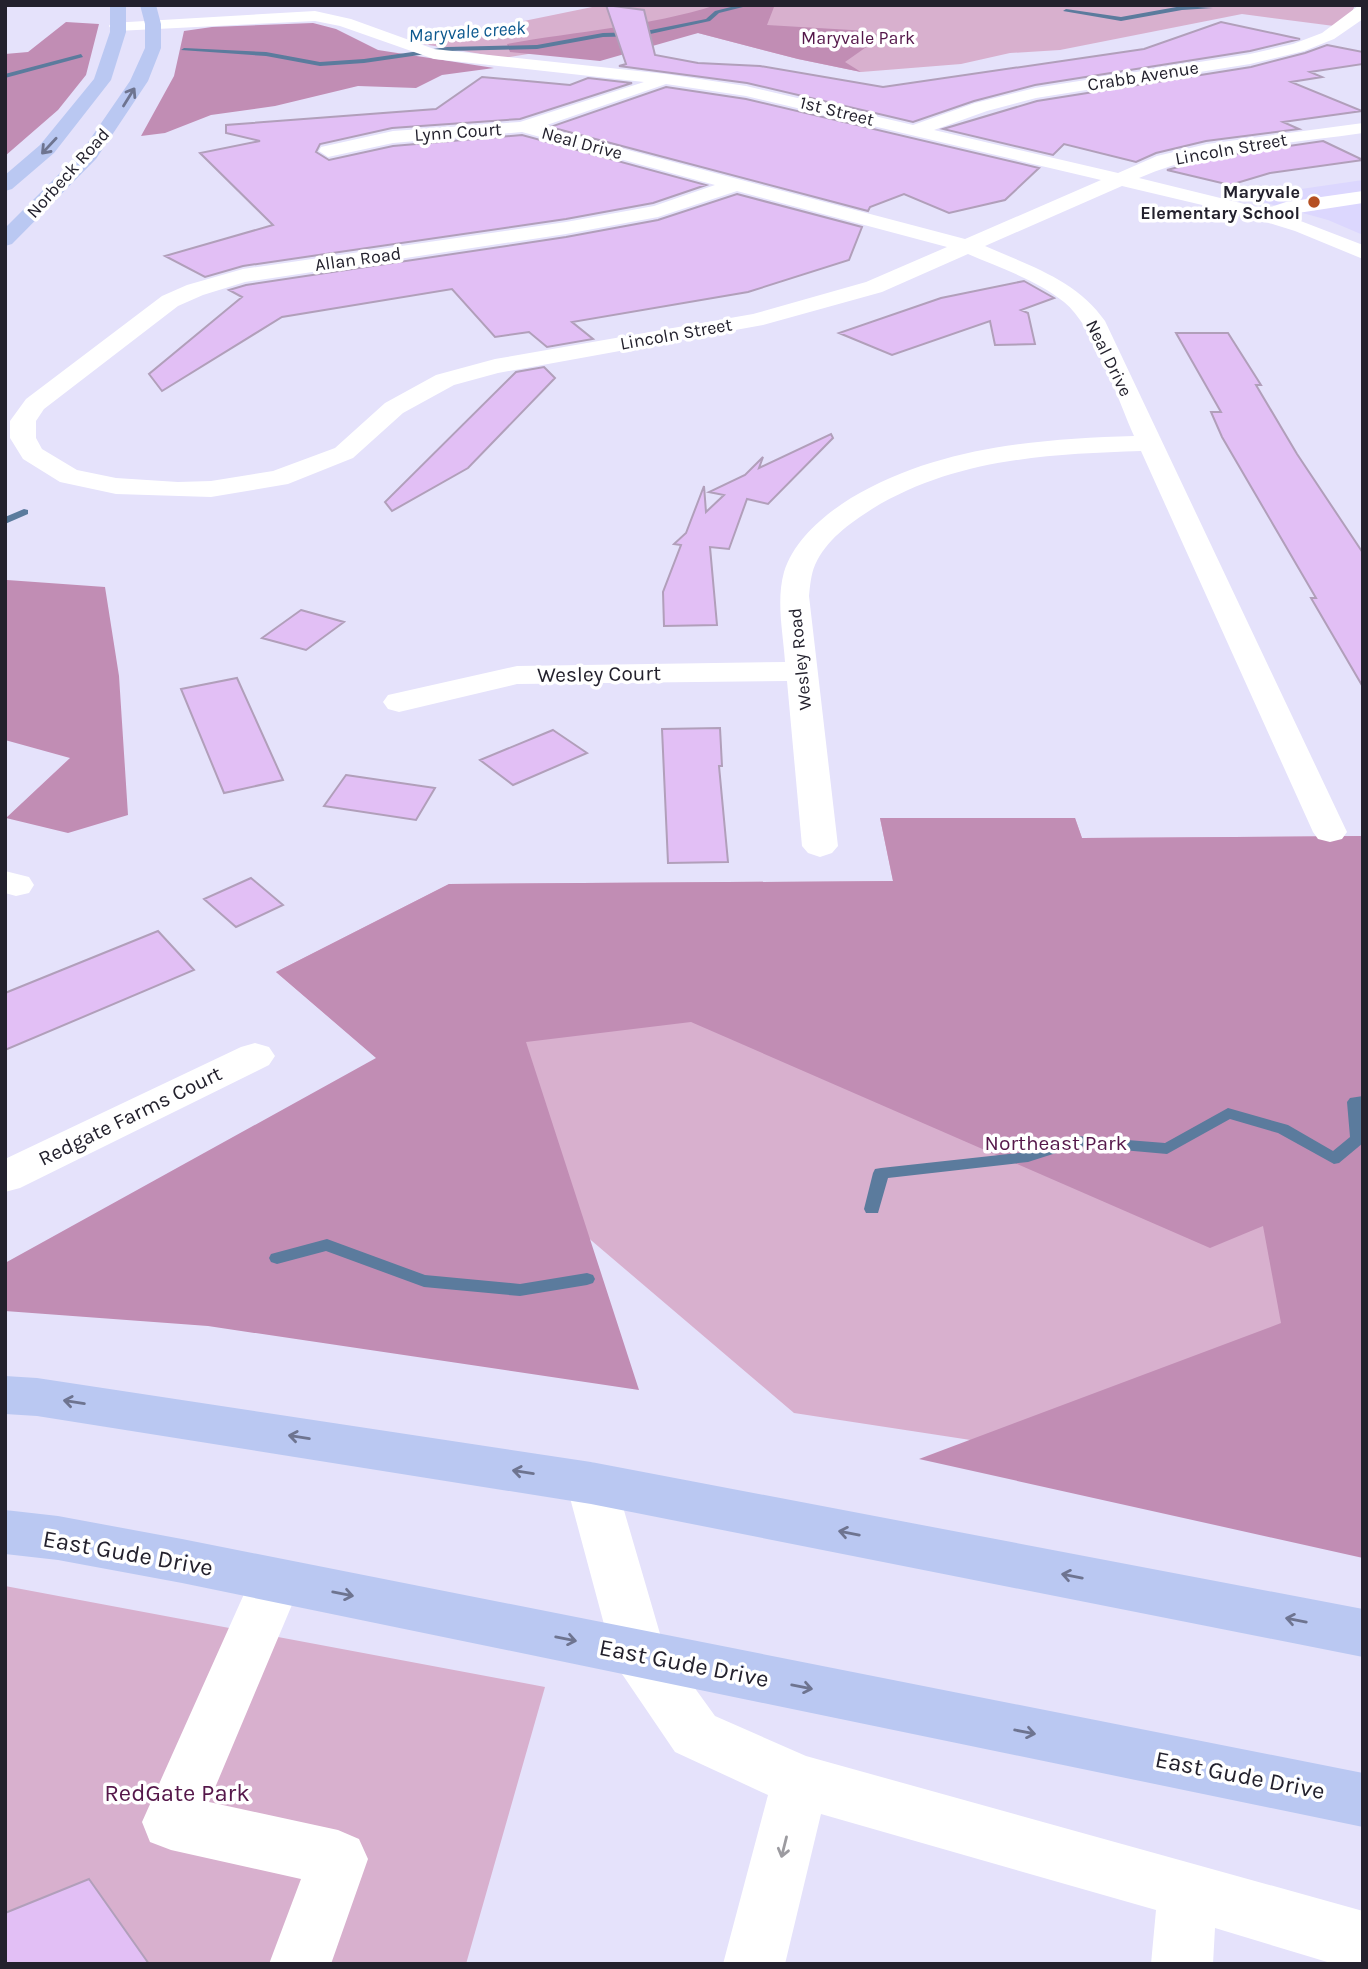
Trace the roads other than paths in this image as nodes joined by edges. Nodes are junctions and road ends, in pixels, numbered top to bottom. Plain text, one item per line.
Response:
1 (118, 5) edge
2 (148, 5) edge
3 (1363, 9) edge
4 (314, 10) edge
5 (153, 24) junction
6 (117, 26) junction
7 (666, 79) junction
8 (523, 127) junction
9 (1363, 128) edge
10 (916, 130) junction
11 (328, 151) dead end
12 (1118, 178) junction
13 (5, 185) edge
14 (734, 185) junction
15 (1363, 197) edge
16 (1266, 215) junction
17 (5, 240) edge
18 (970, 247) junction
19 (1363, 253) edge
20 (23, 421) joint
21 (1150, 443) junction
22 (802, 671) junction
23 (399, 702) dead end
24 (1330, 832) dead end
25 (820, 846) dead end
26 (255, 1056) dead end
27 (5, 1177) edge
28 (5, 1395) edge
29 (591, 1483) junction
30 (5, 1532) edge
31 (276, 1581) junction
32 (1363, 1633) edge
33 (639, 1654) junction
34 (800, 1781) junction
35 (1363, 1800) edge
36 (1188, 1890) junction
37 (1363, 1942) edge
38 (300, 1964) edge
39 (754, 1964) edge
40 (1182, 1964) edge

1 - 6 main road, Norbeck Road
2 - 5 main road
3 - 10 street, Crabb Avenue
4 - 5 street, 1st Street
4 - 7 street, 1st Street
5 - 6 street, 1st Street
17 -> 5 main road, Norbeck Road
6 -> 13 main road, Norbeck Road
7 - 8 street, Lynn Court
7 - 10 street, 1st Street
8 - 11 street, Lynn Court
8 - 14 street, Neal Drive
9 - 12 street, Lincoln Street
10 - 12 street, 1st Street
12 - 16 street, 1st Street
12 - 18 street, Lincoln Street
14 - 18 street, Neal Drive
14 - 20 street, Allan Road
15 - 16 street
16 - 19 street, 1st Street
18 - 20 street, Lincoln Street
18 - 21 street, Neal Drive
21 - 22 street, Wesley Road
21 - 24 street, Neal Drive
22 - 23 street, Wesley Court
22 - 25 street, Wesley Road
26 - 27 street, Redgate Farms Court
29 -> 28 main road
32 -> 29 main road
29 - 33 street
30 - 31 main road, East Gude Drive
31 -> 33 main road, East Gude Drive
31 - 38 street
33 - 34 street
33 -> 35 main road, East Gude Drive
34 - 36 street
34 -> 39 street
36 - 37 street
36 - 40 street

